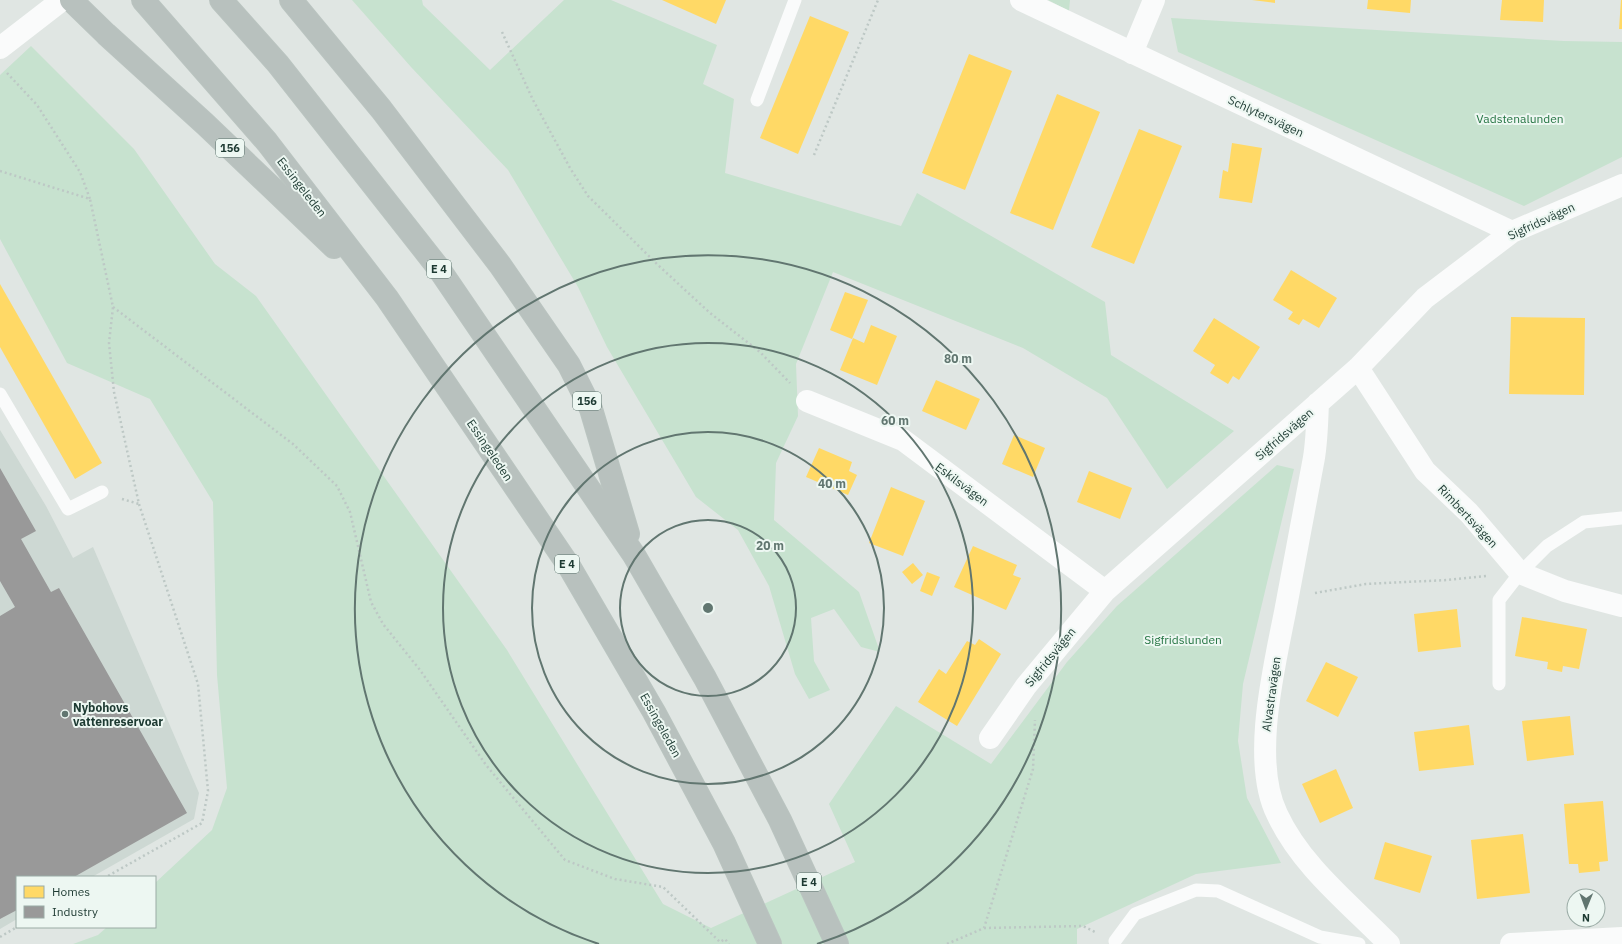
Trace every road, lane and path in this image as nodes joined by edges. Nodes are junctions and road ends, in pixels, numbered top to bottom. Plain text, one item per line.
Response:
1 (62, 0) edge
2 (71, 0) edge
3 (143, 0) edge
4 (221, 0) edge
5 (291, 0) edge
6 (795, 0) edge
7 (878, 0) edge
8 (1020, 0) edge
9 (1154, 0) edge
10 (502, 32) dead end
11 (0, 48) edge
12 (1132, 53) junction
13 (5, 71) dead end
14 (757, 100) dead end
15 (814, 155) dead end
16 (0, 171) edge
17 (1622, 185) edge
18 (90, 199) junction
19 (1512, 232) junction
20 (387, 298) junction
21 (114, 307) junction
22 (1358, 368) junction
23 (0, 394) edge
24 (807, 400) joint
25 (1318, 403) junction
26 (102, 492) dead end
27 (1622, 518) edge
28 (634, 555) junction
29 (1520, 573) junction
30 (1105, 592) junction
31 (1287, 599) junction
32 (1622, 606) edge
33 (1499, 684) dead end
34 (1026, 686) junction
35 (990, 738) dead end
36 (108, 876) edge
37 (16, 928) edge
38 (984, 928) junction
39 (0, 937) edge
40 (1622, 938) edge
41 (1115, 941) joint
42 (729, 944) edge
43 (770, 944) edge
44 (837, 944) edge
45 (947, 944) edge
46 (1359, 944) edge
47 (1389, 944) edge
48 (1511, 944) edge

1 - 11 street
2 - 20 highway, 156
3 - 20 highway, Essingeleden / E 4
4 - 28 highway, E 4
5 - 28 highway, 156
6 - 14 lane
7 - 15 path
8 - 12 street, Schlytersvägen
9 - 12 street
10 - 24 path
12 - 19 street, Schlytersvägen
13 - 18 path
16 - 18 path
17 - 19 street, Sigfridsvägen
18 - 21 path
19 - 22 street, Sigfridsvägen
20 - 43 highway, Essingeleden / E 4
21 - 36 path
21 - 42 path
22 - 25 street, Sigfridsvägen
22 - 29 street, Rimbertsvägen
23 - 26 lane
24 - 30 street, Eskilsvägen
25 - 30 street, Sigfridsvägen
25 - 31 street, Alvastravägen
27 - 29 lane
28 - 44 highway, E 4
29 - 31 path
29 - 32 street, Rimbertsvägen
29 - 33 lane
30 - 34 street, Sigfridsvägen
31 - 47 street, Alvastravägen
34 - 35 street, Sigfridsvägen
34 - 38 path
37 - 39 path
38 - 41 path
38 - 45 path
40 - 48 street
41 - 46 lane

